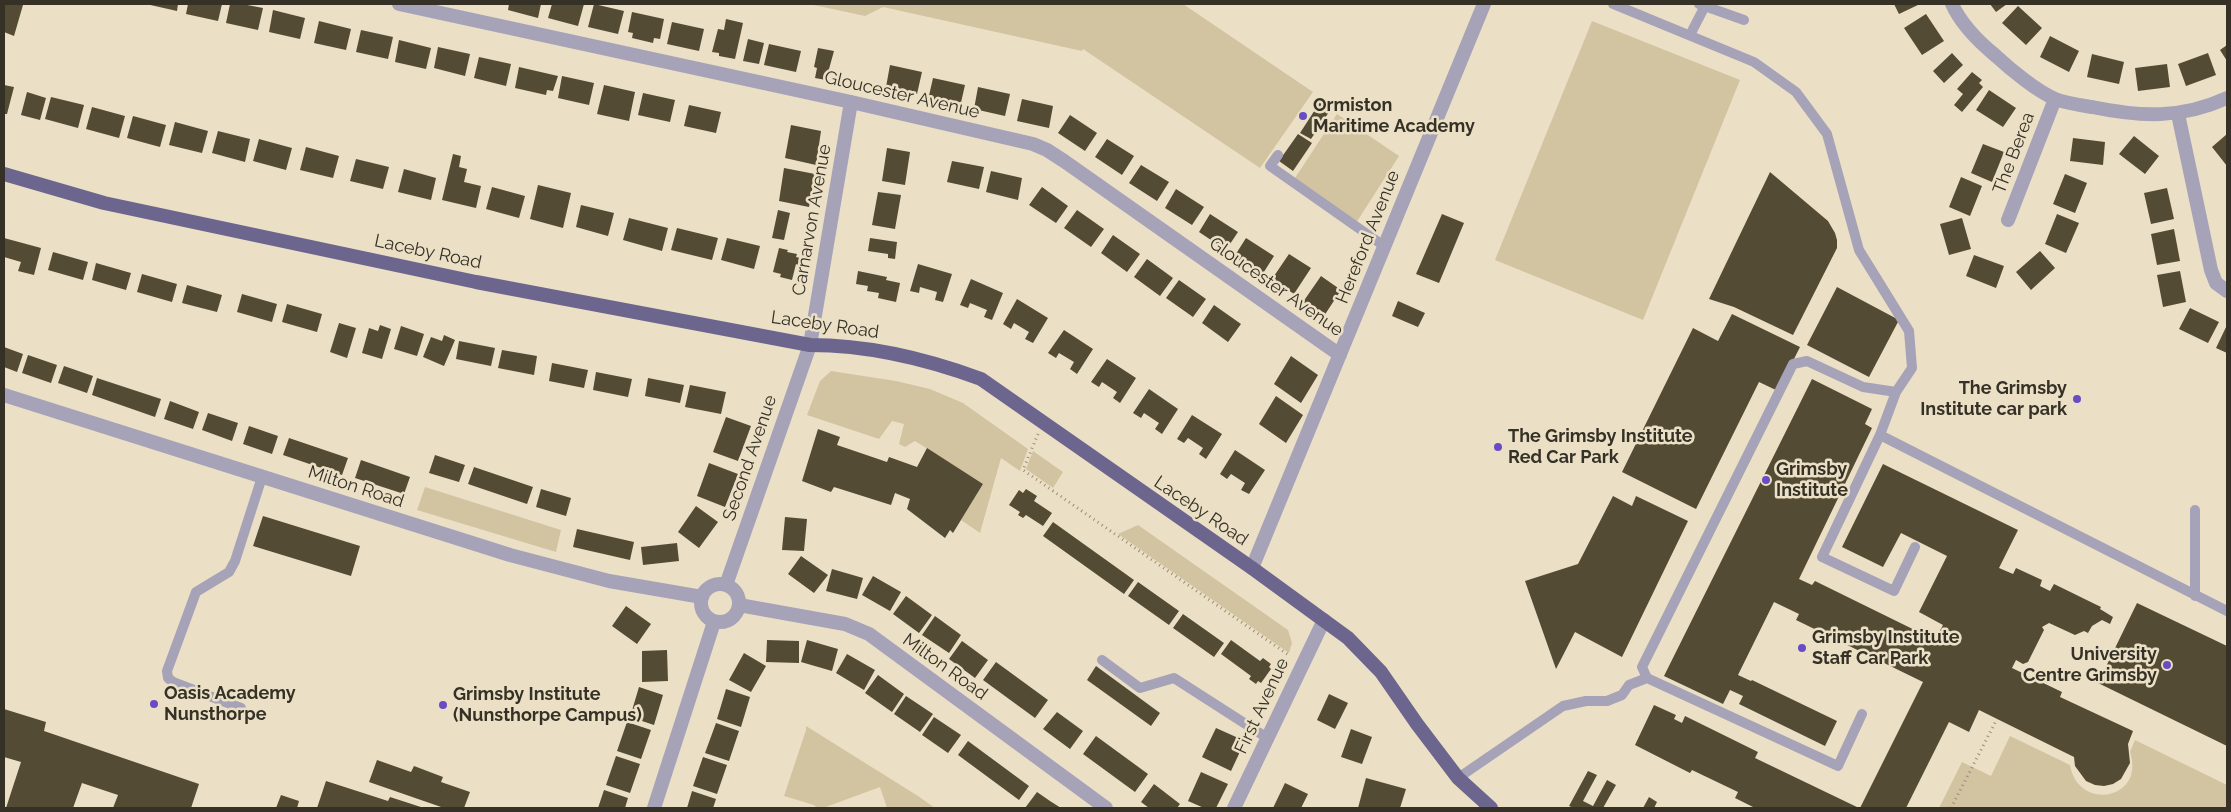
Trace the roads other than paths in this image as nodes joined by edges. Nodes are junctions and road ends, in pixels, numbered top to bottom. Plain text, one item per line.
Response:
1 (399, 4) edge
2 (1484, 4) edge
3 (1613, 4) edge
4 (1703, 4) edge
5 (1952, 4) edge
6 (1744, 20) dead end
7 (1690, 35) junction
8 (2055, 98) junction
9 (2227, 98) edge
10 (851, 102) junction
11 (2178, 114) junction
12 (1278, 155) dead end
13 (4, 174) edge
14 (2008, 220) dead end
15 (1384, 246) junction
16 (2227, 292) edge
17 (810, 344) junction
18 (1340, 354) junction
19 (1896, 392) junction
20 (4, 395) edge
21 (1880, 435) junction
22 (262, 477) junction
23 (2195, 510) dead end
24 (1915, 547) dead end
25 (1252, 568) junction
26 (726, 585) junction
27 (2195, 596) junction
28 (702, 597) junction
29 (739, 605) junction
30 (2227, 611) edge
31 (1324, 620) junction
32 (714, 622) junction
33 (1102, 660) dead end
34 (1647, 678) junction
35 (241, 708) dead end
36 (1862, 714) dead end
37 (1269, 739) junction
38 (1458, 778) junction
39 (654, 808) edge
40 (1106, 808) edge
41 (1234, 808) edge
42 (1491, 808) edge

1 - 10 street, Gloucester Avenue
2 - 15 street, Hereford Avenue
3 - 7 lane
4 - 6 lane
4 - 7 lane
5 - 8 street
7 - 19 lane
8 - 11 street
8 - 14 street, The Berea
9 - 11 street
10 - 17 street, Carnarvon Avenue
10 - 18 street, Gloucester Avenue
11 - 16 street
12 - 15 lane
13 - 17 highway, Laceby Road
15 - 18 street, Hereford Avenue
17 - 25 highway, Laceby Road
17 - 26 street, Second Avenue
18 - 25 street, Hereford Avenue
19 - 21 lane
19 - 34 lane
20 - 22 street, Milton Road
21 - 24 lane
21 - 27 lane
22 - 28 street, Milton Road
22 - 35 lane
23 - 27 lane
25 - 31 highway, Laceby Road
26 - 28 street
26 - 29 street
27 - 30 lane
28 - 32 street
29 - 32 street
29 - 40 street, Milton Road
31 - 37 street, First Avenue
31 - 38 highway, Laceby Road
32 - 39 street
33 - 37 lane
34 - 36 lane
34 - 38 lane
37 - 41 street, First Avenue
38 - 42 highway, Laceby Road

